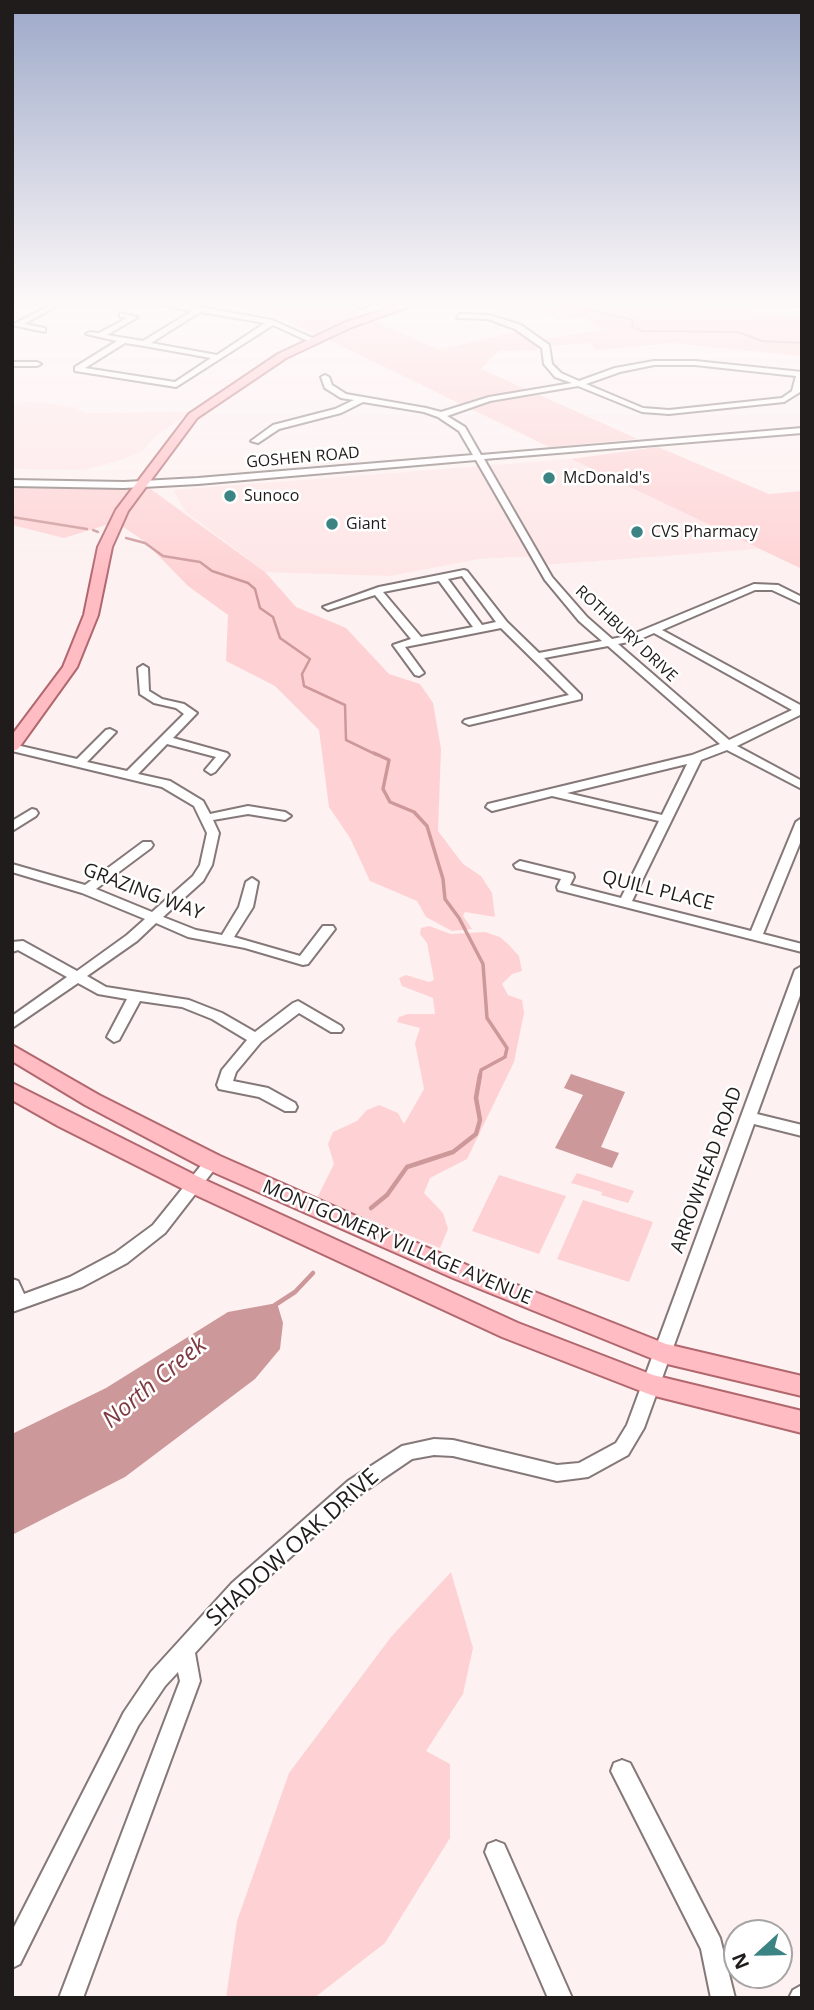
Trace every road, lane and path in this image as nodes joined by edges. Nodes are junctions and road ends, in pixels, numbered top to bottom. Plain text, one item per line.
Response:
1 (220, 396) edge
2 (348, 396) edge
3 (508, 396) edge
4 (606, 396) edge
5 (790, 396) edge
6 (360, 400) junction
7 (441, 415) junction
8 (802, 430) edge
9 (255, 440) dead end
10 (480, 458) junction
11 (12, 476) edge
12 (141, 482) junction
13 (12, 483) edge
14 (441, 577) junction
15 (377, 591) junction
16 (802, 601) edge
17 (328, 607) dead end
18 (503, 624) junction
19 (480, 628) junction
20 (655, 630) junction
21 (418, 641) junction
22 (611, 644) junction
23 (539, 661) junction
24 (143, 668) dead end
25 (419, 673) dead end
26 (801, 710) edge
27 (469, 722) dead end
28 (110, 732) dead end
29 (166, 740) junction
30 (729, 746) junction
31 (12, 747) edge
32 (696, 758) junction
33 (80, 761) junction
34 (211, 770) dead end
35 (131, 774) junction
36 (802, 786) edge
37 (552, 793) junction
38 (492, 807) dead end
39 (32, 813) dead end
40 (285, 816) dead end
41 (207, 818) junction
42 (664, 820) junction
43 (802, 822) edge
44 (12, 827) edge
45 (147, 845) dead end
46 (520, 865) dead end
47 (12, 868) edge
48 (253, 882) dead end
49 (87, 890) junction
50 (625, 902) junction
51 (153, 919) junction
52 (328, 929) dead end
53 (755, 936) junction
54 (226, 940) junction
55 (12, 948) edge
56 (802, 948) edge
57 (802, 970) edge
58 (77, 979) junction
59 (135, 997) junction
60 (12, 1023) edge
61 (336, 1028) dead end
62 (114, 1037) dead end
63 (256, 1039) junction
64 (12, 1052) edge
65 (12, 1090) edge
66 (290, 1108) dead end
67 (749, 1116) junction
68 (802, 1131) edge
69 (212, 1162) junction
70 (195, 1185) junction
71 (12, 1286) edge
72 (16, 1304) edge
73 (663, 1353) junction
74 (651, 1385) junction
75 (802, 1386) edge
76 (802, 1422) edge
77 (184, 1650) junction
78 (622, 1771) dead end
79 (496, 1853) dead end
80 (12, 1956) edge
81 (71, 1998) edge
82 (560, 1998) edge
83 (723, 1998) edge

1 - 12 main road
2 - 6 street
3 - 7 street
4 - 5 street
6 - 7 street
6 - 9 street
7 - 10 street, ROTHBURY DRIVE
8 - 10 street, GOSHEN ROAD
10 - 12 street, GOSHEN ROAD
10 - 22 street, ROTHBURY DRIVE
11 - 12 street, GOSHEN ROAD
12 - 13 street, GOSHEN ROAD
12 - 31 main road
14 - 15 street
14 - 18 street
14 - 19 street
15 - 17 street
15 - 21 street
16 - 20 street
18 - 19 street
18 - 23 street
19 - 21 street
20 - 22 street
20 - 26 street
21 - 25 street
22 - 23 street
22 - 30 street, ROTHBURY DRIVE
23 - 27 street
24 - 29 street
26 - 30 street
28 - 33 street
29 - 34 street
29 - 35 street
30 - 32 street
30 - 36 street, ROTHBURY DRIVE
31 - 33 street
32 - 37 street
32 - 42 street
33 - 35 street
35 - 41 street
37 - 38 street
37 - 42 street
39 - 44 street
40 - 41 street
41 - 51 street
42 - 50 street
43 - 53 street
45 - 49 street
46 - 50 street, QUILL PLACE
47 - 49 street, GRAZING WAY
48 - 54 street
49 - 51 street, GRAZING WAY
50 - 53 street, QUILL PLACE
51 - 54 street, GRAZING WAY
51 - 58 street
52 - 54 street, GRAZING WAY
53 - 56 street, QUILL PLACE
55 - 58 street
57 - 67 street, ARROWHEAD ROAD
58 - 59 street
58 - 60 street
59 - 62 street
59 - 63 street
61 - 63 street
63 - 66 street
64 - 69 main road, MONTGOMERY VILLAGE AVENUE
65 - 70 main road, MONTGOMERY VILLAGE AVENUE
67 - 68 street
67 - 73 street, ARROWHEAD ROAD
69 - 70 street
69 - 73 main road, MONTGOMERY VILLAGE AVENUE
70 - 72 street
70 - 74 main road, MONTGOMERY VILLAGE AVENUE
71 - 72 street
73 - 74 street, ARROWHEAD ROAD
73 - 75 main road, MONTGOMERY VILLAGE AVENUE
74 - 76 main road, MONTGOMERY VILLAGE AVENUE
74 - 77 street, SHADOW OAK DRIVE
77 - 80 street, SHADOW OAK DRIVE
77 - 81 street
78 - 83 street
79 - 82 street

